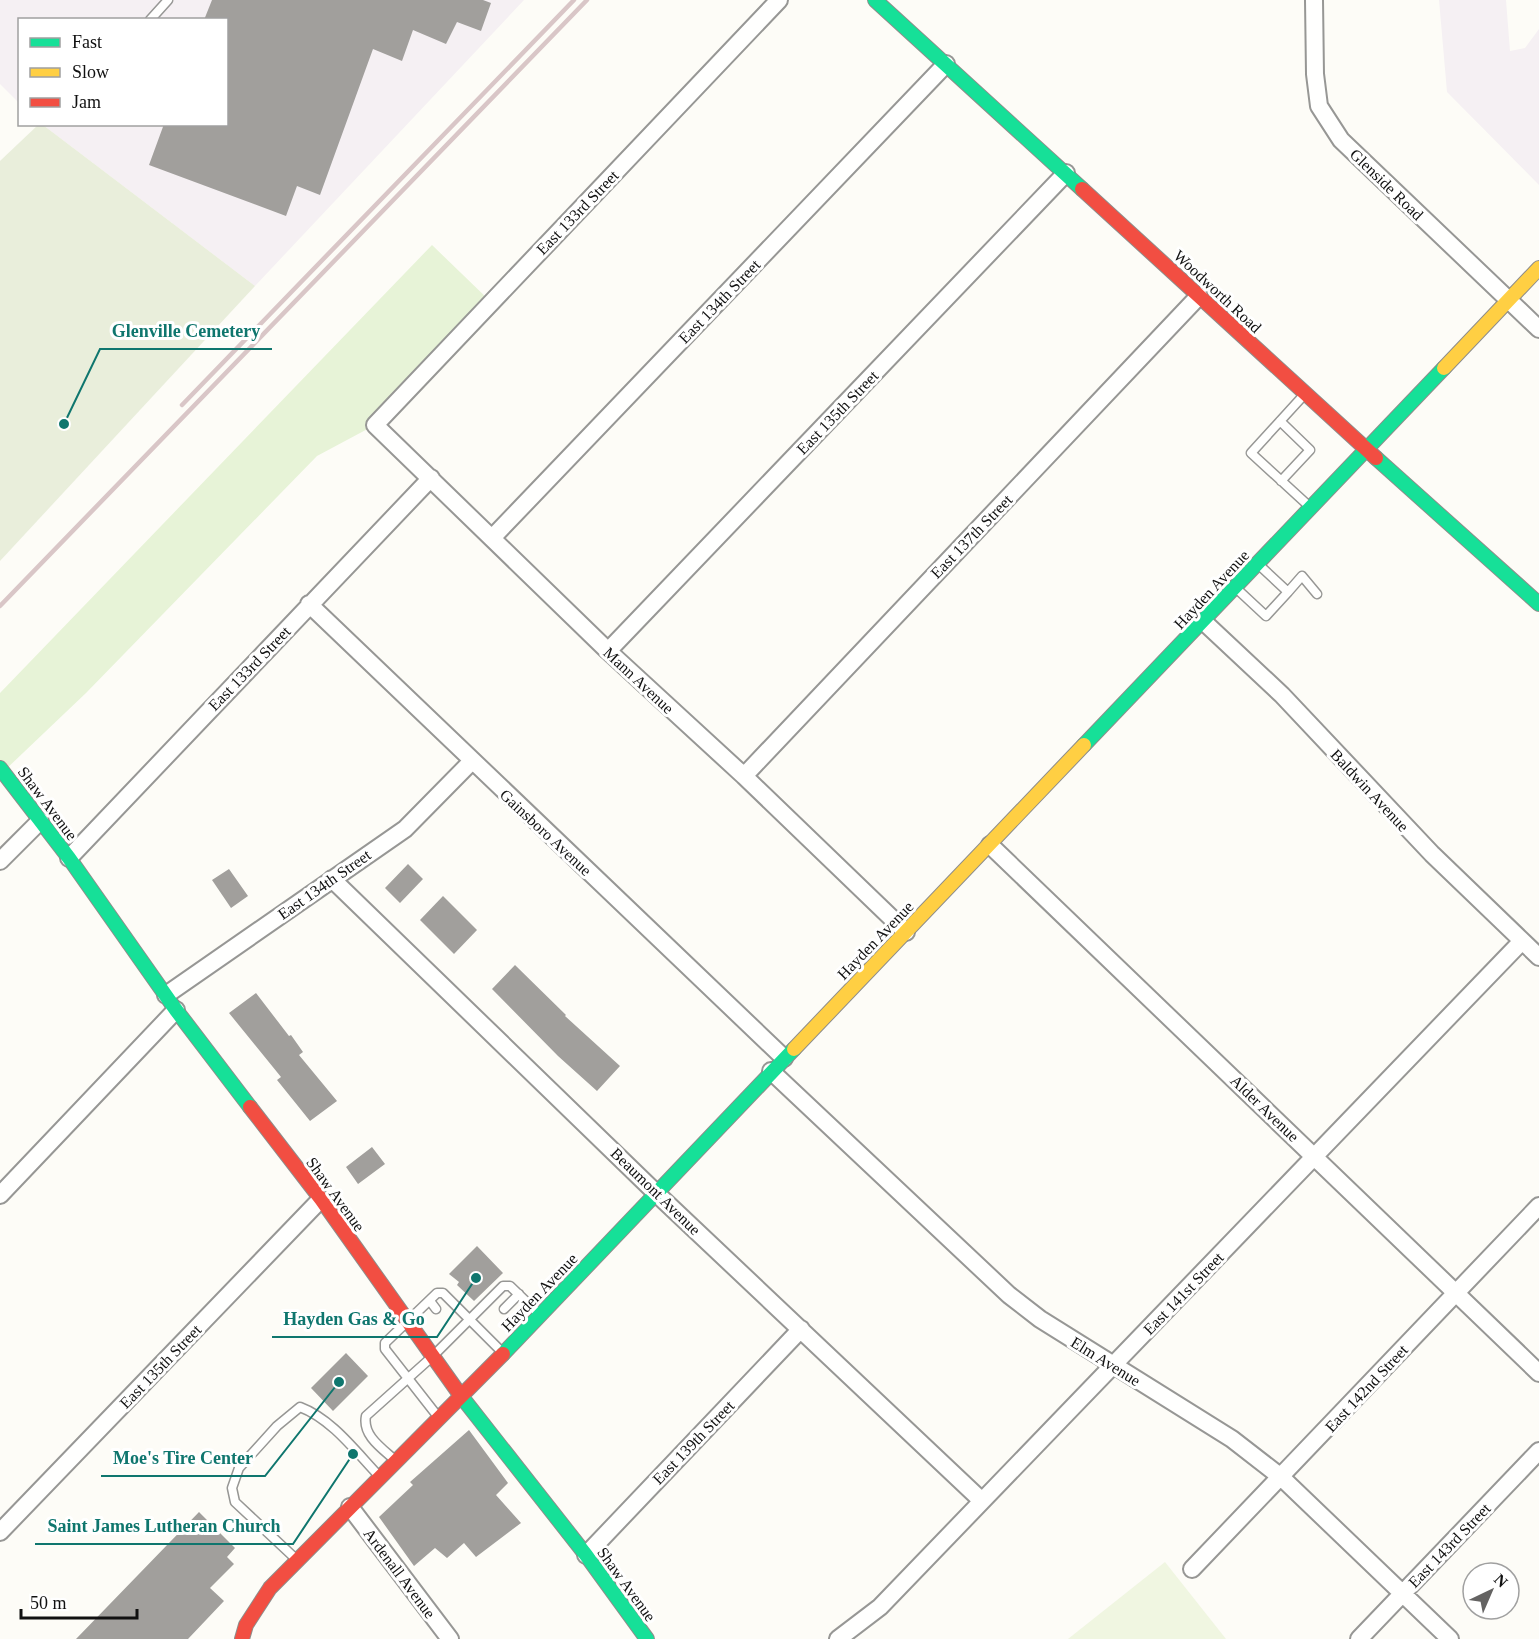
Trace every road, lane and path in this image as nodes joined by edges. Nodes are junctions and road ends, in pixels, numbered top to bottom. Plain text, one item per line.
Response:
1 (168, 0) edge
2 (778, 0) edge
3 (875, 0) edge
4 (1314, 0) edge
5 (152, 18) edge
6 (946, 64) junction
7 (1066, 173) junction
8 (1539, 268) edge
9 (1199, 296) junction
10 (1508, 301) junction
11 (1539, 329) edge
12 (1305, 393) junction
13 (1280, 421) junction
14 (375, 425) joint
15 (1367, 450) junction
16 (431, 478) junction
17 (1281, 481) junction
18 (1311, 508) junction
19 (492, 538) junction
20 (1257, 564) junction
21 (1235, 587) junction
22 (1288, 592) junction
23 (1317, 594) dead end
24 (309, 604) junction
25 (1539, 604) edge
26 (1203, 621) junction
27 (608, 651) junction
28 (472, 761) junction
29 (0, 768) edge
30 (744, 776) junction
31 (40, 821) junction
32 (990, 845) junction
33 (69, 858) junction
34 (0, 861) edge
35 (332, 879) junction
36 (906, 932) junction
37 (1522, 941) junction
38 (1539, 957) edge
39 (166, 995) junction
40 (176, 1010) junction
41 (784, 1058) junction
42 (771, 1071) junction
43 (1314, 1156) junction
44 (656, 1193) junction
45 (0, 1196) edge
46 (321, 1199) junction
47 (1539, 1206) edge
48 (1456, 1293) junction
49 (519, 1294) junction
50 (430, 1301) junction
51 (436, 1309) dead end
52 (504, 1310) dead end
53 (540, 1315) junction
54 (470, 1320) junction
55 (408, 1321) junction
56 (801, 1329) junction
57 (503, 1353) junction
58 (433, 1356) junction
59 (1114, 1366) junction
60 (1539, 1373) edge
61 (407, 1378) junction
62 (462, 1396) junction
63 (440, 1418) junction
64 (1539, 1451) edge
65 (396, 1461) junction
66 (380, 1477) junction
67 (1281, 1477) junction
68 (982, 1501) junction
69 (350, 1507) junction
70 (0, 1532) edge
71 (586, 1555) junction
72 (297, 1561) junction
73 (1192, 1569) dead end
74 (1403, 1593) junction
75 (242, 1639) edge
76 (450, 1639) edge
77 (647, 1639) edge
78 (838, 1639) edge
79 (1359, 1639) edge
80 (1450, 1639) edge

1 - 5 lane
2 - 14 street, East 133rd Street
3 - 6 street, Woodworth Road
4 - 10 street, Glenside Road
6 - 7 street, Woodworth Road
6 - 19 street, East 134th Street
7 - 9 street, Woodworth Road
7 - 27 street, East 135th Street
8 - 10 street, Hayden Avenue
9 - 12 street, Woodworth Road
9 - 30 street, East 137th Street
10 - 11 street, Glenside Road
10 - 15 street, Hayden Avenue
12 - 13 lane
12 - 15 street, Woodworth Road
13 - 17 lane
13 - 17 lane
14 - 16 street, Mann Avenue
15 - 18 street, Hayden Avenue
15 - 25 street, Woodworth Road
16 - 19 street, Mann Avenue
16 - 24 street, East 133rd Street
17 - 18 lane
18 - 20 street, Hayden Avenue
19 - 27 street, Mann Avenue
20 - 21 street, Hayden Avenue
20 - 22 lane
21 - 22 lane
21 - 26 street, Hayden Avenue
22 - 23 lane
24 - 28 street, Gainsboro Avenue
24 - 33 street, East 133rd Street
26 - 32 street, Hayden Avenue
26 - 37 street, Baldwin Avenue
27 - 30 street, Mann Avenue
28 - 35 street, East 134th Street
28 - 41 street, Gainsboro Avenue
29 - 31 street, Shaw Avenue
30 - 36 street, Mann Avenue
31 - 33 street, Shaw Avenue
31 - 34 street
32 - 36 street, Hayden Avenue
32 - 43 street, Alder Avenue
33 - 39 street, Shaw Avenue
35 - 39 street, East 134th Street
35 - 44 street, Beaumont Avenue
36 - 41 street, Hayden Avenue
37 - 38 street, Baldwin Avenue
37 - 43 street, East 141st Street
39 - 40 street, Shaw Avenue
40 - 45 street
40 - 46 street, Shaw Avenue
41 - 42 street, Hayden Avenue
42 - 44 street, Hayden Avenue
42 - 59 street, Elm Avenue
43 - 48 street, Alder Avenue
43 - 59 street, East 141st Street
44 - 53 street, Hayden Avenue
44 - 56 street, Beaumont Avenue
46 - 55 street, Shaw Avenue
46 - 70 street, East 135th Street
47 - 48 street, East 142nd Street
48 - 60 street, Alder Avenue
48 - 67 street, East 142nd Street
49 - 52 lane
49 - 53 lane
49 - 54 lane
50 - 51 lane
50 - 54 lane
50 - 55 lane
53 - 57 street, Hayden Avenue
54 - 57 lane
54 - 58 lane
55 - 58 street, Shaw Avenue
55 - 61 lane
56 - 68 street, Beaumont Avenue
56 - 71 street, East 139th Street
57 - 62 street, Hayden Avenue
58 - 61 lane
58 - 62 street, Shaw Avenue
59 - 67 street, Elm Avenue
59 - 68 street, East 141st Street
61 - 63 lane
61 - 65 lane
62 - 63 street, Hayden Avenue
62 - 71 street, Shaw Avenue
63 - 65 street, Hayden Avenue
64 - 74 street, East 143rd Street
65 - 66 street, Hayden Avenue
66 - 69 street, Hayden Avenue
66 - 72 lane
67 - 73 street, East 142nd Street
67 - 74 street, Elm Avenue
68 - 78 street, East 141st Street
69 - 72 street, Hayden Avenue
69 - 76 street, Ardenall Avenue
71 - 77 street, Shaw Avenue
72 - 75 street, Hayden Avenue
74 - 79 street, East 143rd Street
74 - 80 street, Elm Avenue

